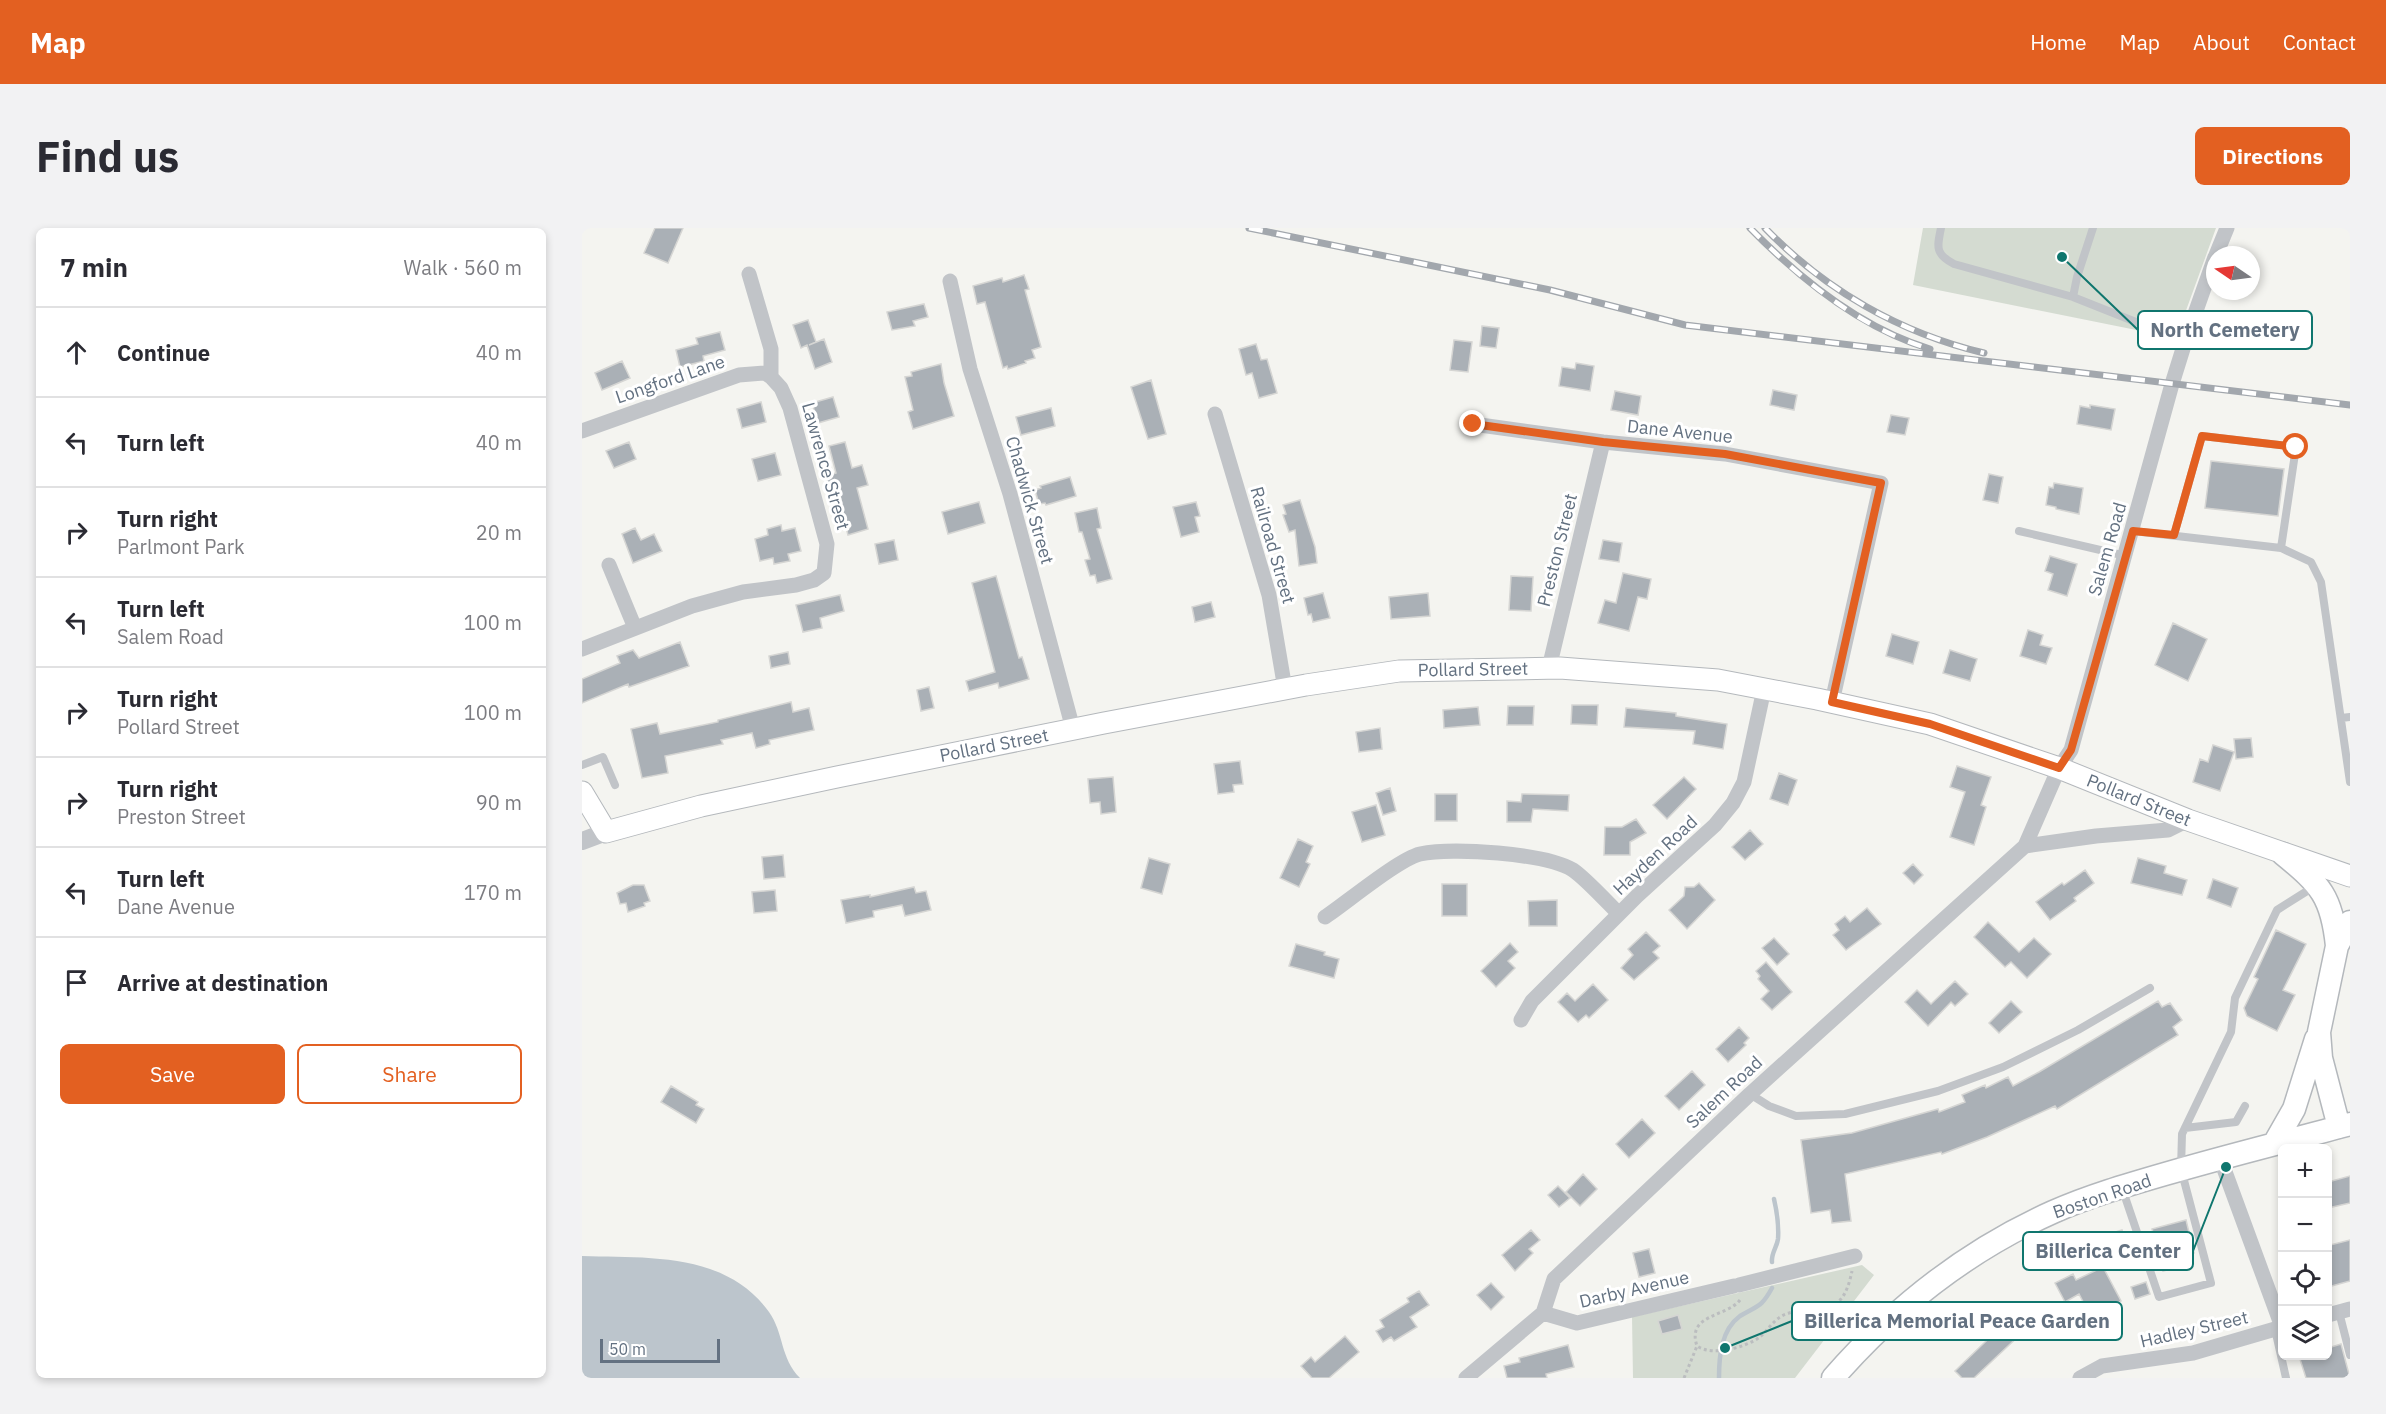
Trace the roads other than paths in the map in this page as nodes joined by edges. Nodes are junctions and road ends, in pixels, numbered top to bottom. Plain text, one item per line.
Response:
1 (1941, 228) edge
2 (2093, 228) edge
3 (2227, 228) edge
4 (2219, 246) edge
5 (749, 274) dead end
6 (950, 281) dead end
7 (2206, 282) edge
8 (2073, 297) junction
9 (2186, 339) junction
10 (771, 377) junction
11 (1215, 414) dead end
12 (1473, 424) dead end
13 (582, 431) edge
14 (1603, 442) junction
15 (2019, 531) dead end
16 (2133, 531) junction
17 (2174, 535) junction
18 (2281, 548) junction
19 (2126, 556) junction
20 (609, 565) dead end
21 (634, 628) junction
22 (582, 649) edge
23 (1549, 668) junction
24 (1286, 689) junction
25 (1764, 689) junction
26 (1832, 702) junction
27 (2350, 717) edge
28 (2341, 718) junction
29 (1073, 729) junction
30 (582, 765) edge
31 (2059, 768) junction
32 (2350, 782) edge
33 (615, 785) dead end
34 (582, 792) edge
35 (2188, 820) junction
36 (606, 832) junction
37 (582, 841) edge
38 (2025, 846) junction
39 (2283, 855) junction
40 (2350, 876) edge
41 (2318, 885) junction
42 (1619, 914) junction
43 (1325, 917) dead end
44 (2350, 922) edge
45 (2337, 946) junction
46 (2150, 988) dead end
47 (1521, 1020) dead end
48 (2319, 1032) junction
49 (1750, 1094) junction
50 (2246, 1106) dead end
51 (2344, 1126) edge
52 (2185, 1128) junction
53 (2274, 1144) junction
54 (2220, 1158) junction
55 (2181, 1169) junction
56 (2121, 1187) junction
57 (1853, 1257) road end
58 (2339, 1312) edge
59 (1542, 1313) junction
60 (2278, 1321) edge
61 (2278, 1328) edge
62 (2350, 1355) edge
63 (2284, 1360) edge
64 (1466, 1378) edge
65 (1833, 1378) edge
66 (2080, 1378) edge
67 (2286, 1378) edge

1 - 8 lane
2 - 8 lane
3 - 4 street, Salem Road
5 - 10 street
6 - 29 street, Chadwick Street
7 - 9 street, Salem Road
8 - 9 lane
9 - 16 street, Salem Road
10 - 13 street, Longford Lane
10 - 21 street, Lawrence Street
11 - 24 street, Railroad Street
12 - 14 street, Dane Avenue
14 - 23 street, Preston Street
14 - 26 street, Dane Avenue
15 - 19 lane
16 - 17 lane
16 - 19 street, Salem Road
17 - 18 lane
17 - 18 lane
18 - 28 lane
19 - 31 street, Salem Road
20 - 21 street
21 - 22 street
23 - 24 main road, Pollard Street
23 - 25 main road, Pollard Street
24 - 29 main road, Pollard Street
25 - 26 main road, Pollard Street
25 - 42 street, Hayden Road
26 - 31 main road, Pollard Street
27 - 28 lane
28 - 32 lane
29 - 36 main road, Pollard Street
30 - 33 lane
31 - 35 main road, Pollard Street
31 - 38 street, Salem Road
34 - 36 main road
35 - 38 street
35 - 39 main road, Pollard Street
36 - 37 street, Pollard Street
38 - 49 street, Salem Road
39 - 40 main road, Pollard Street
39 - 41 main road
41 - 45 main road
41 - 52 lane
42 - 43 street
42 - 47 street, Hayden Road
44 - 45 main road
45 - 48 main road
46 - 49 lane
48 - 51 main road
48 - 53 main road
49 - 59 street, Salem Road
50 - 52 lane
51 - 53 main road, Boston Road
52 - 55 lane
53 - 54 main road, Boston Road
54 - 55 main road, Boston Road
54 - 60 street
55 - 56 main road, Boston Road
55 - 56 lane
56 - 65 main road, Boston Road
57 - 59 street, Darby Avenue
58 - 62 lane
59 - 64 street
61 - 66 street, Hadley Street
63 - 67 lane

